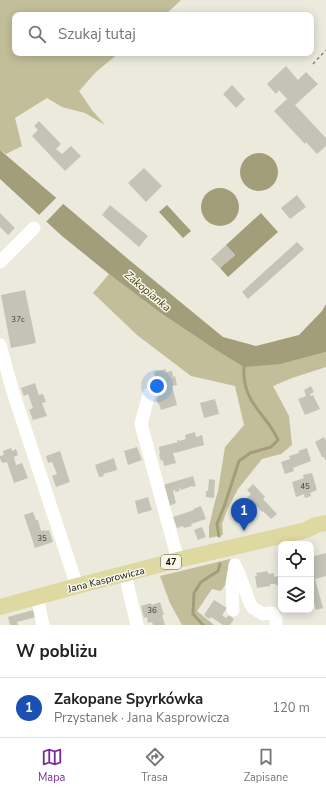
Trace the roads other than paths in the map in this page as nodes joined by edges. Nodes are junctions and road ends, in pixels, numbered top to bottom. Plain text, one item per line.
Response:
1 (34, 228) dead end
2 (0, 262) edge
3 (0, 345) edge
4 (149, 394) dead end
5 (326, 523) edge
6 (306, 530) junction
7 (326, 532) edge
8 (233, 547) junction
9 (178, 560) junction
10 (235, 565) junction
11 (125, 574) junction
12 (77, 586) junction
13 (37, 597) junction
14 (0, 608) edge
15 (232, 610) dead end
16 (43, 625) edge
17 (137, 625) edge
18 (276, 625) edge

1 - 2 street
3 - 12 street
4 - 9 street
5 - 6 main road, 47
6 - 7 main road, 47
6 - 8 main road, Jana Kasprowicza / 47
8 - 9 main road, Jana Kasprowicza / 47
8 - 10 street
9 - 11 main road, Jana Kasprowicza / 47
10 - 15 street
10 - 18 street
11 - 12 main road, Jana Kasprowicza / 47
11 - 17 street
12 - 13 main road, Jana Kasprowicza / 47
13 - 14 main road, Jana Kasprowicza / 47
13 - 16 street

